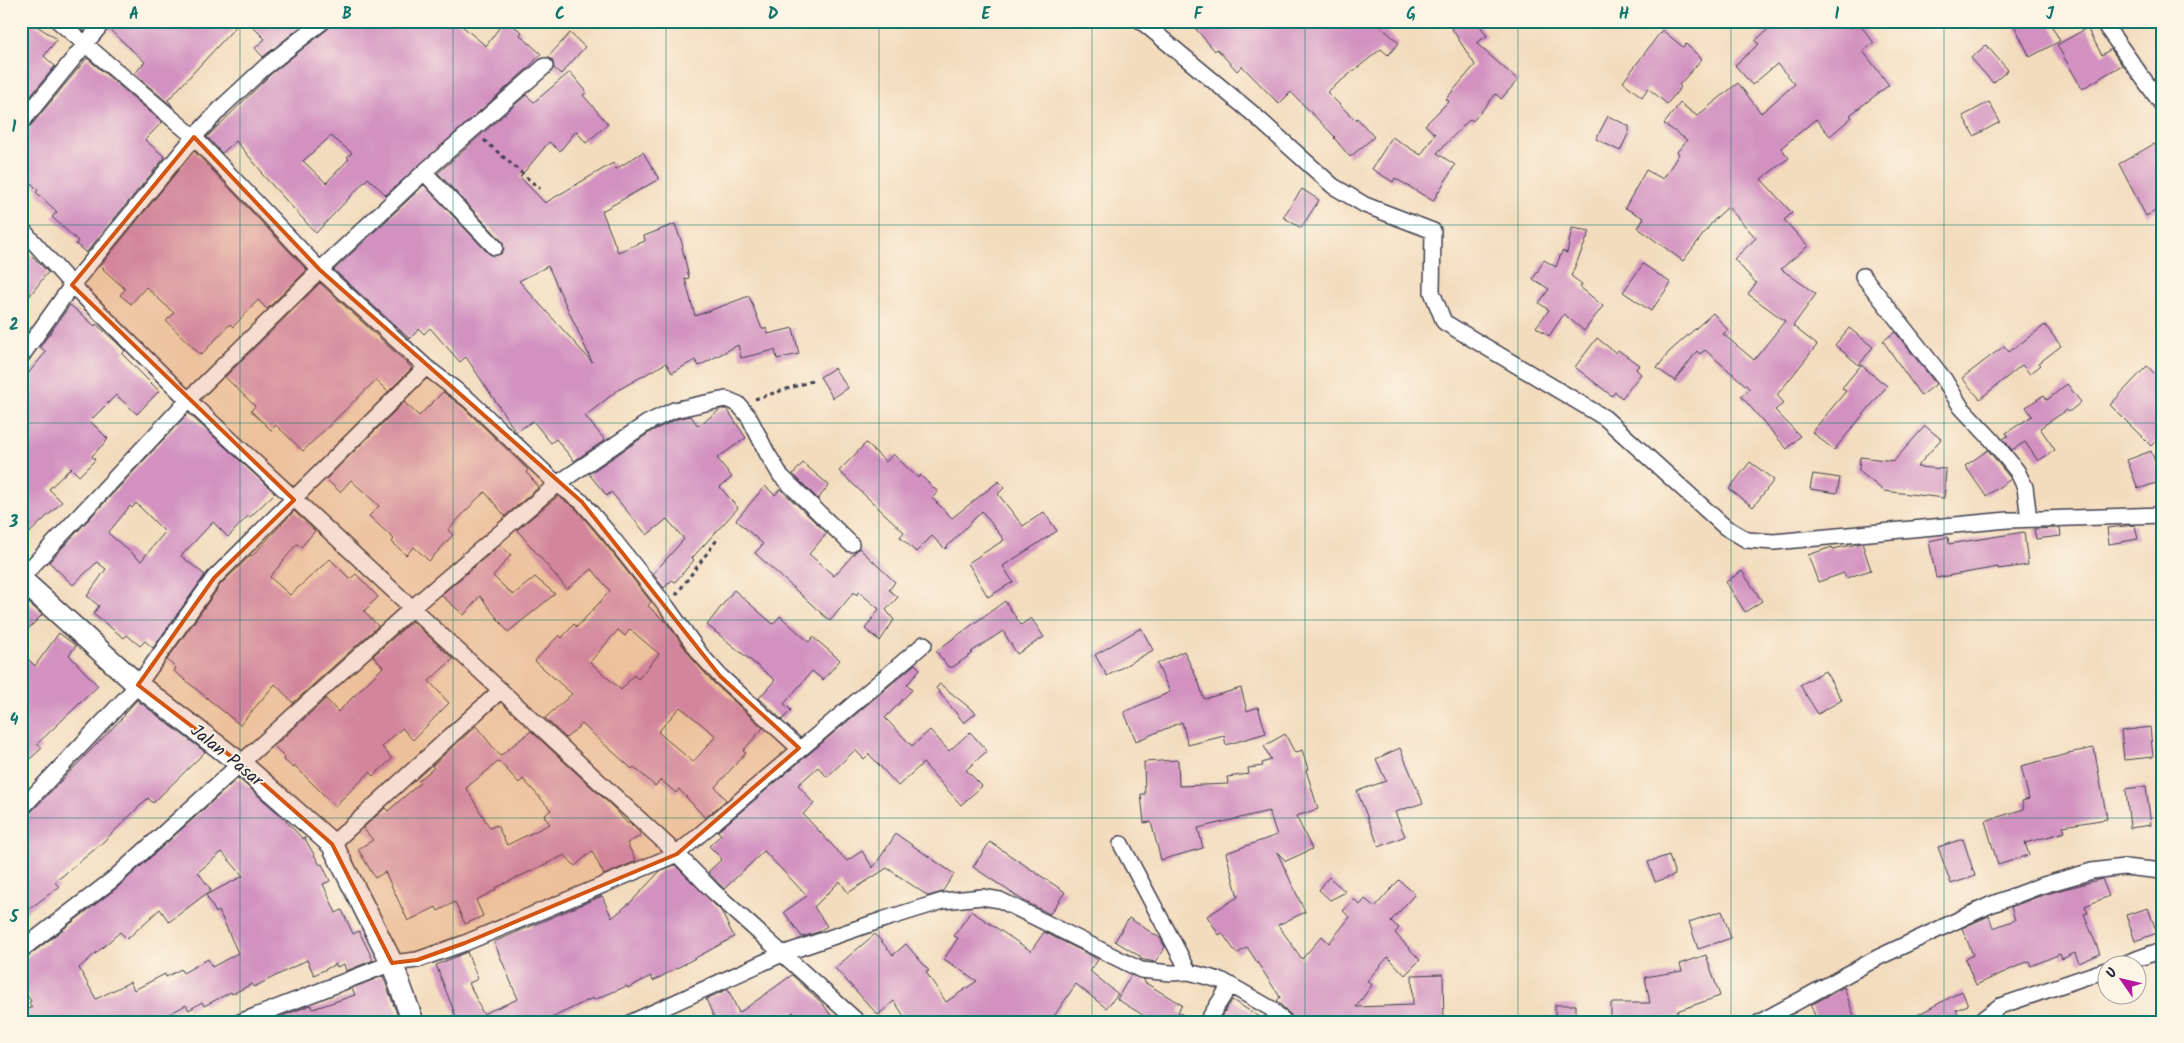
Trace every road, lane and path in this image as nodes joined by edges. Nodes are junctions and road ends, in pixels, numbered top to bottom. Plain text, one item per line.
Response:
1 (58, 21) edge
2 (104, 21) edge
3 (323, 21) edge
4 (1141, 21) edge
5 (2102, 21) edge
6 (85, 44) junction
7 (545, 66) dead end
8 (2163, 106) edge
9 (21, 123) edge
10 (472, 130) junction
11 (194, 137) junction
12 (424, 172) junction
13 (540, 189) dead end
14 (21, 228) edge
15 (495, 247) dead end
16 (320, 270) junction
17 (1863, 276) dead end
18 (72, 285) junction
19 (21, 357) edge
20 (426, 367) junction
21 (812, 381) dead end
22 (188, 400) junction
23 (738, 404) junction
24 (557, 484) junction
25 (294, 500) junction
26 (2163, 515) edge
27 (2029, 519) junction
28 (719, 537) dead end
29 (851, 544) dead end
30 (21, 578) edge
31 (413, 607) junction
32 (667, 607) junction
33 (924, 644) dead end
34 (138, 685) junction
35 (501, 690) junction
36 (799, 748) junction
37 (241, 764) junction
38 (21, 809) edge
39 (332, 844) junction
40 (1121, 844) dead end
41 (677, 854) junction
42 (2163, 871) edge
43 (21, 950) edge
44 (2154, 953) dead end
45 (782, 954) junction
46 (2146, 956) edge
47 (392, 963) junction
48 (1189, 972) junction
49 (2096, 973) edge
50 (1230, 985) junction
51 (240, 1022) edge
52 (413, 1022) edge
53 (632, 1022) edge
54 (858, 1022) edge
55 (1207, 1022) edge
56 (1286, 1022) edge
57 (1760, 1022) edge
58 (1979, 1022) edge

1 - 6 street
2 - 6 street
3 - 11 street
4 - 27 street
5 - 8 street
6 - 9 street
6 - 11 street
7 - 10 street
10 - 12 street
10 - 13 path
11 - 16 street
11 - 18 street
12 - 15 street
12 - 16 street
14 - 18 street
16 - 20 street
16 - 22 street
17 - 27 street
18 - 19 street
18 - 22 street
20 - 24 street
20 - 25 street
21 - 23 path
22 - 25 street
22 - 30 street
23 - 24 street
23 - 29 street
24 - 31 street
24 - 32 street
25 - 31 street
25 - 34 street
26 - 27 street
28 - 32 path
30 - 34 street, Jalan Pasar
31 - 35 street
31 - 37 street
32 - 36 street
33 - 36 street
34 - 37 street, Jalan Pasar
34 - 38 street
35 - 39 street
35 - 41 street
36 - 41 street
37 - 39 street, Jalan Pasar
37 - 43 street
39 - 47 street, Jalan Pasar
40 - 48 street
41 - 45 street
41 - 47 street
42 - 57 street
44 - 46 street
45 - 48 street
45 - 53 street
45 - 54 street
47 - 51 street
47 - 52 street, Jalan Pasar
48 - 50 street
49 - 58 street
50 - 55 street
50 - 56 street

